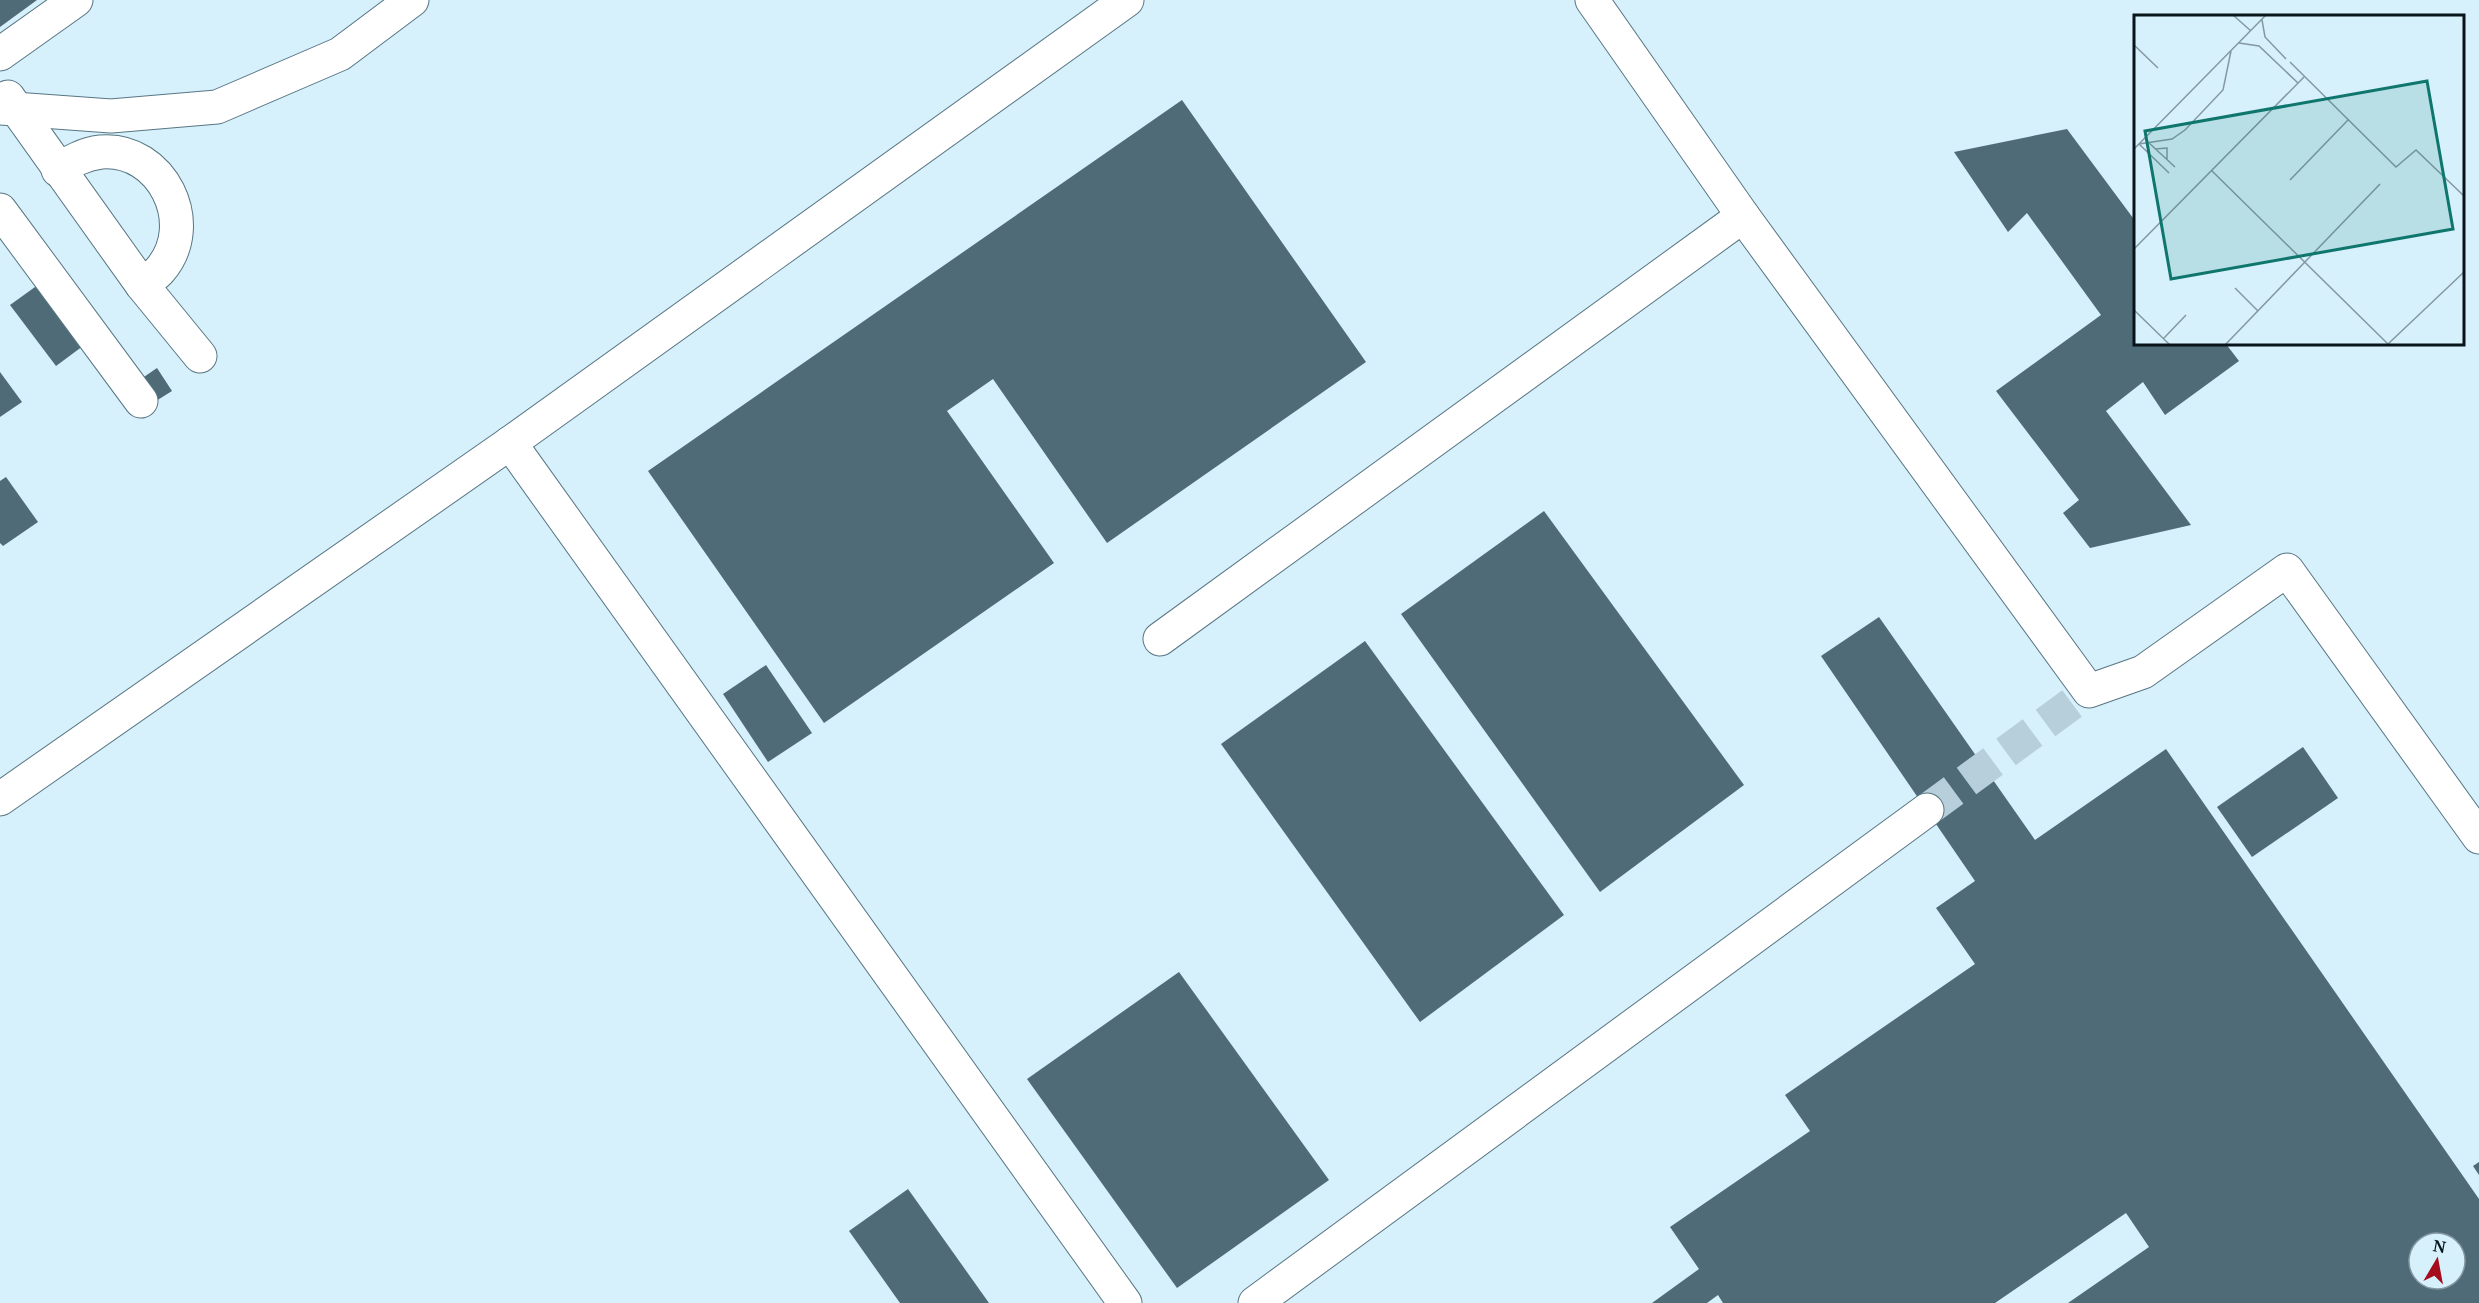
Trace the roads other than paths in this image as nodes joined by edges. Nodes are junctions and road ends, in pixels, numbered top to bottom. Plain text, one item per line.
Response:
1 (76, 0) edge
2 (412, 0) edge
3 (1127, 0) edge
4 (1592, 0) edge
5 (0, 54) edge
6 (5, 101) edge
7 (58, 170) junction
8 (0, 210) edge
9 (1743, 216) junction
10 (142, 285) junction
11 (200, 356) dead end
12 (141, 401) dead end
13 (510, 443) junction
14 (1160, 639) dead end
15 (0, 799) edge
16 (1927, 810) tunnel mouth
17 (2479, 837) edge
18 (1125, 1303) edge
19 (1256, 1303) edge

1 - 5 street
2 - 6 street
3 - 13 street
4 - 9 street
6 - 7 street
7 - 10 street
7 - 10 street
8 - 12 street
9 - 14 street
9 - 17 street
10 - 11 street
13 - 15 street
13 - 18 street
16 - 19 street

